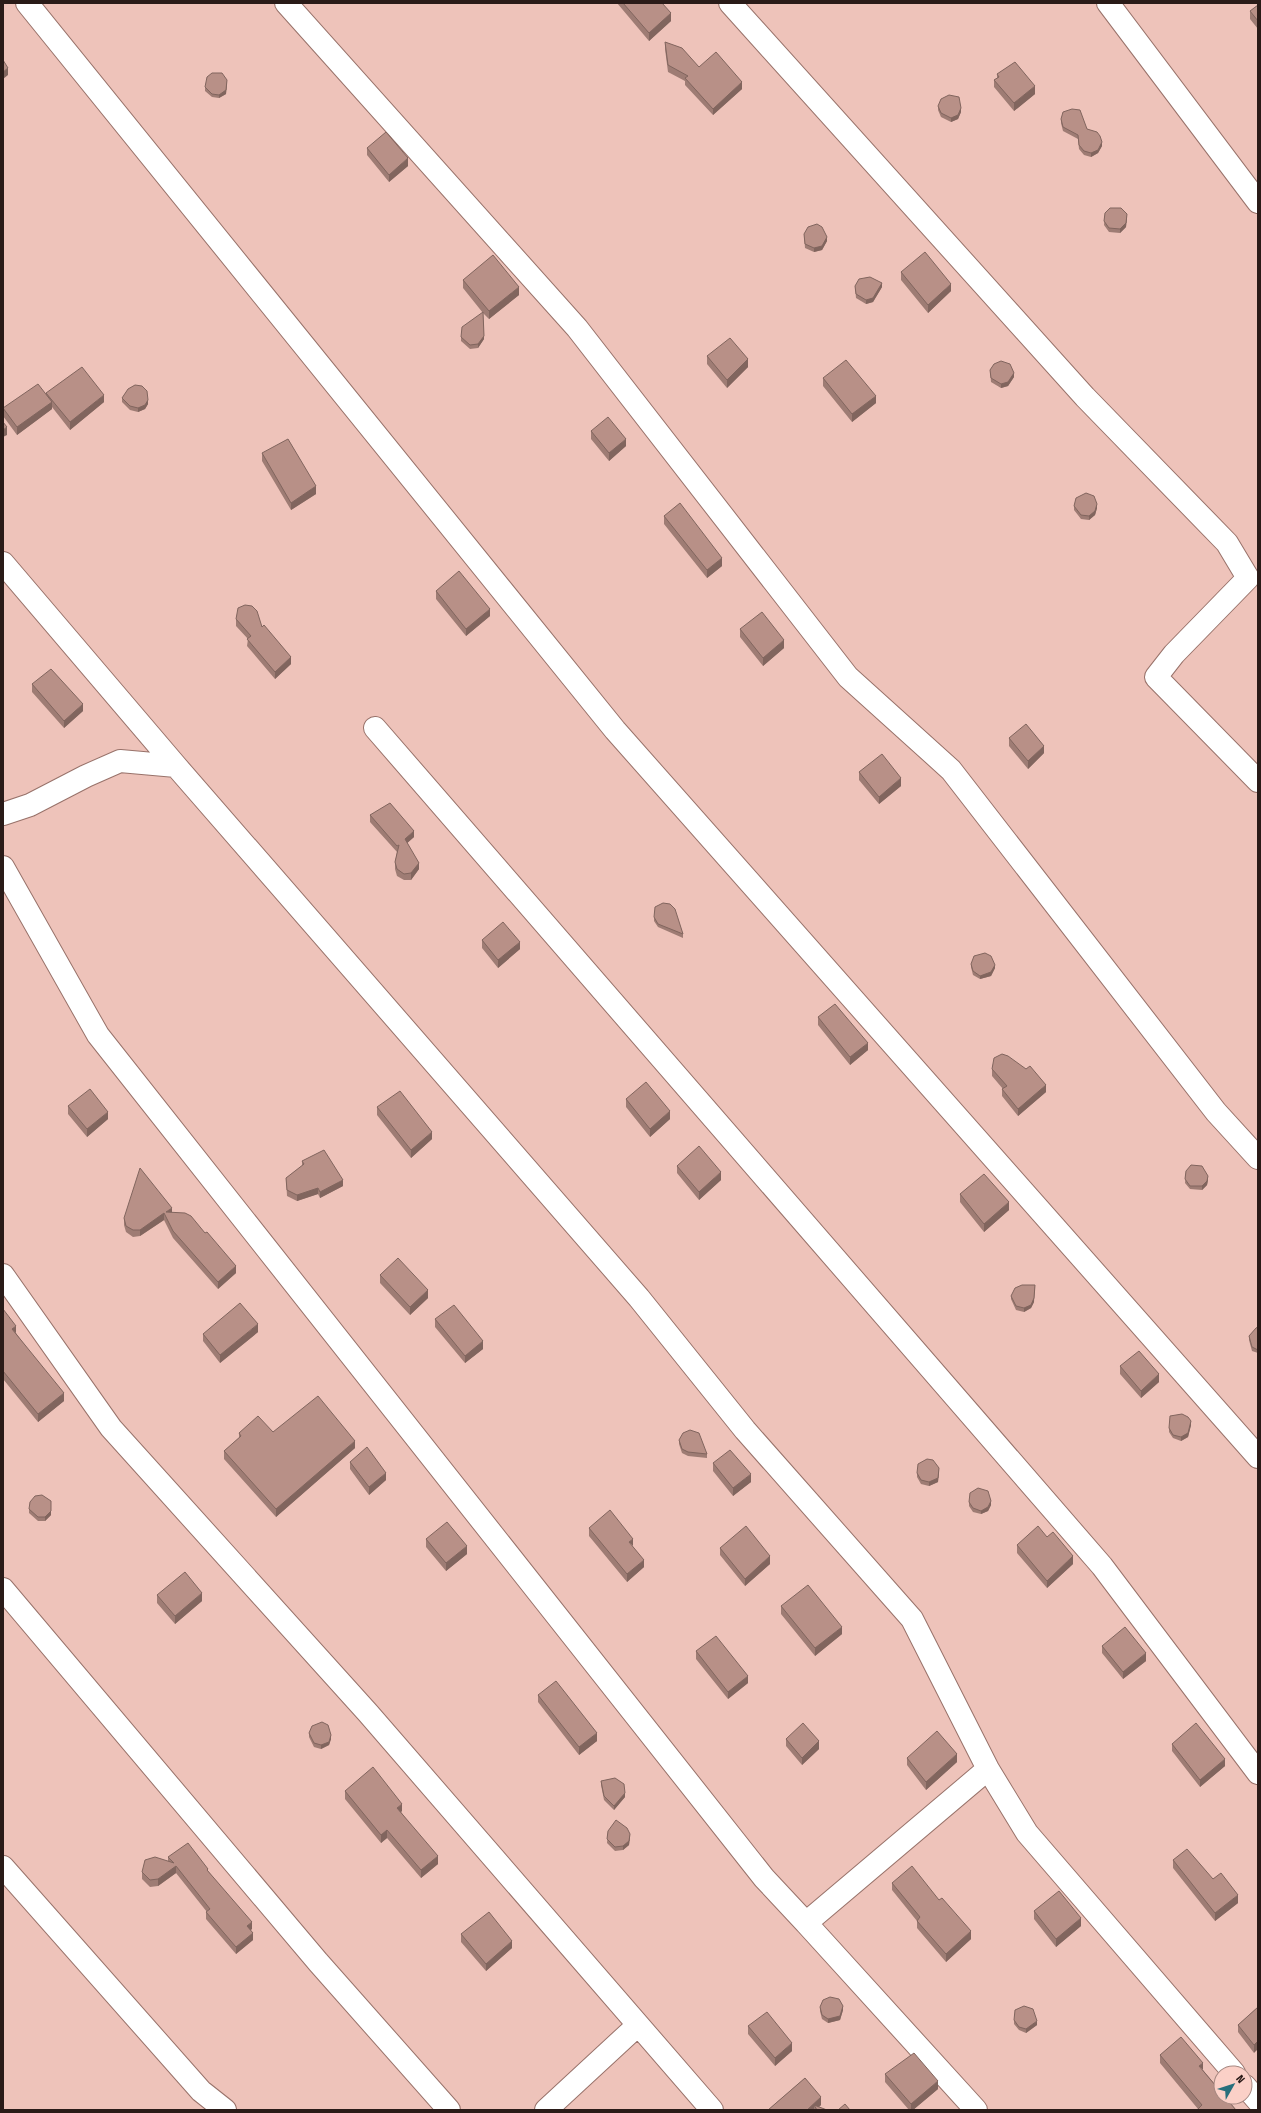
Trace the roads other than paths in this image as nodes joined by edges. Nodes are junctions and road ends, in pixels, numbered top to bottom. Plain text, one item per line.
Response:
1 (27, 3) edge
2 (286, 3) edge
3 (730, 3) edge
4 (1108, 3) edge
5 (1258, 202) edge
6 (3, 563) edge
7 (1253, 573) edge
8 (375, 728) dead end
9 (176, 766) junction
10 (1258, 781) edge
11 (3, 814) edge
12 (3, 867) edge
13 (1258, 1158) edge
14 (3, 1275) edge
15 (1258, 1457) edge
16 (3, 1589) edge
17 (988, 1768) junction
18 (1258, 1773) edge
19 (3, 1867) edge
20 (806, 1923) junction
21 (638, 2025) junction
22 (1227, 2065) edge
23 (225, 2110) edge
24 (449, 2110) edge
25 (546, 2110) edge
26 (712, 2110) edge
27 (976, 2110) edge

1 - 15 street
2 - 13 street
3 - 7 street
4 - 5 street
6 - 9 street
7 - 10 street
8 - 18 street
9 - 11 street
9 - 17 street
12 - 20 street
14 - 21 street
16 - 24 street
17 - 20 street
17 - 22 street
19 - 23 street
20 - 27 street
21 - 25 street
21 - 26 street

